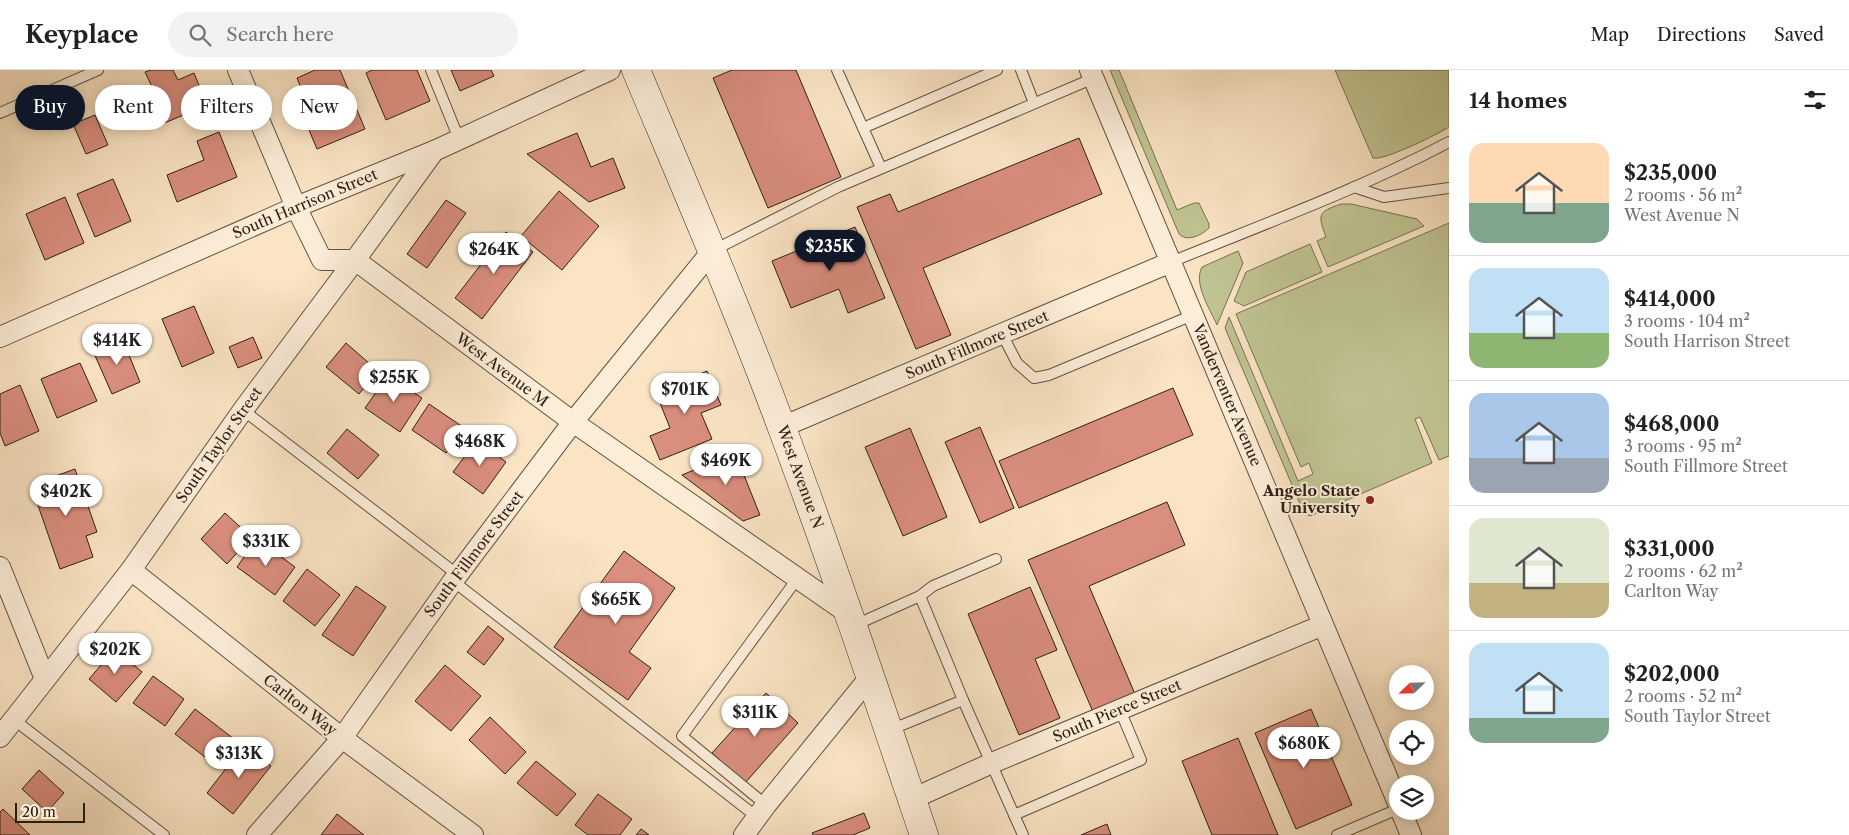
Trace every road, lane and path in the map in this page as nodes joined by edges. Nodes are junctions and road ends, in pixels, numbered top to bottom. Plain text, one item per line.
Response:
1 (98, 70) edge
2 (238, 70) edge
3 (431, 70) edge
4 (610, 70) edge
5 (636, 70) edge
6 (837, 70) edge
7 (997, 70) edge
8 (1021, 70) edge
9 (1092, 74) edge
10 (1034, 103) junction
11 (0, 113) edge
12 (863, 128) junction
13 (459, 139) junction
14 (1449, 142) edge
15 (434, 151) junction
16 (881, 168) junction
17 (1354, 187) junction
18 (1449, 188) edge
19 (296, 206) junction
20 (712, 250) junction
21 (355, 260) junction
22 (1171, 262) junction
23 (1193, 315) junction
24 (1002, 334) junction
25 (0, 337) edge
26 (243, 410) junction
27 (573, 422) junction
28 (782, 427) junction
29 (996, 559) dead end
30 (0, 567) edge
31 (131, 570) junction
32 (455, 578) junction
33 (797, 579) junction
34 (920, 596) junction
35 (851, 620) junction
36 (1323, 624) junction
37 (870, 677) junction
38 (45, 679) junction
39 (963, 700) junction
40 (1120, 710) junction
41 (14, 719) junction
42 (889, 730) junction
43 (0, 737) edge
44 (342, 738) junction
45 (992, 763) junction
46 (1389, 782) edge
47 (912, 800) junction
48 (762, 811) junction
49 (1389, 813) edge
50 (1014, 815) junction
51 (1405, 820) edge
52 (164, 835) edge
53 (256, 835) edge
54 (473, 835) edge
55 (744, 835) edge
56 (924, 835) edge
57 (1022, 835) edge
58 (1337, 835) edge
59 (1411, 835) edge

1 - 11 lane
2 - 19 street
3 - 13 lane
4 - 13 street, South Harrison Street
5 - 20 main road, West Avenue N
6 - 12 lane
7 - 12 lane
8 - 10 lane
9 - 10 lane
9 - 22 street, Vanderventer Avenue
10 - 16 lane
12 - 16 lane
13 - 15 street, South Harrison Street
14 - 17 lane
15 - 19 street, South Harrison Street
15 - 21 street, South Taylor Street
16 - 20 lane
17 - 18 lane
17 - 22 lane
19 - 21 street
19 - 25 street, South Harrison Street
20 - 27 street, South Fillmore Street
20 - 28 main road, West Avenue N
21 - 26 street, South Taylor Street
21 - 27 street, West Avenue M
22 - 23 street, Vanderventer Avenue
22 - 24 street, South Fillmore Street
23 - 24 lane
23 - 36 street, Vanderventer Avenue
24 - 28 street, South Fillmore Street
26 - 31 street, South Taylor Street
26 - 32 lane
27 - 32 street, South Fillmore Street
27 - 33 street, West Avenue M
28 - 35 main road, West Avenue N
29 - 34 lane
30 - 38 street
31 - 38 street, South Taylor Street
31 - 44 street, Carlton Way
32 - 44 street, South Fillmore Street
32 - 48 lane
33 - 35 street, West Avenue M
33 - 48 lane
34 - 35 lane
34 - 39 lane
35 - 37 main road, West Avenue N
36 - 40 street, South Pierce Street
36 - 46 street, Vanderventer Avenue
37 - 42 main road, West Avenue N
37 - 48 street
38 - 41 street, South Taylor Street
39 - 42 lane
39 - 45 lane
40 - 45 street, South Pierce Street
40 - 50 lane
41 - 43 street, South Taylor Street
41 - 52 lane
42 - 47 main road, West Avenue N
44 - 53 street, South Fillmore Street
44 - 54 street, Carlton Way
45 - 47 street, South Pierce Street
45 - 50 lane
47 - 56 main road, West Avenue N
48 - 55 street
49 - 58 lane
50 - 57 lane
51 - 59 street

